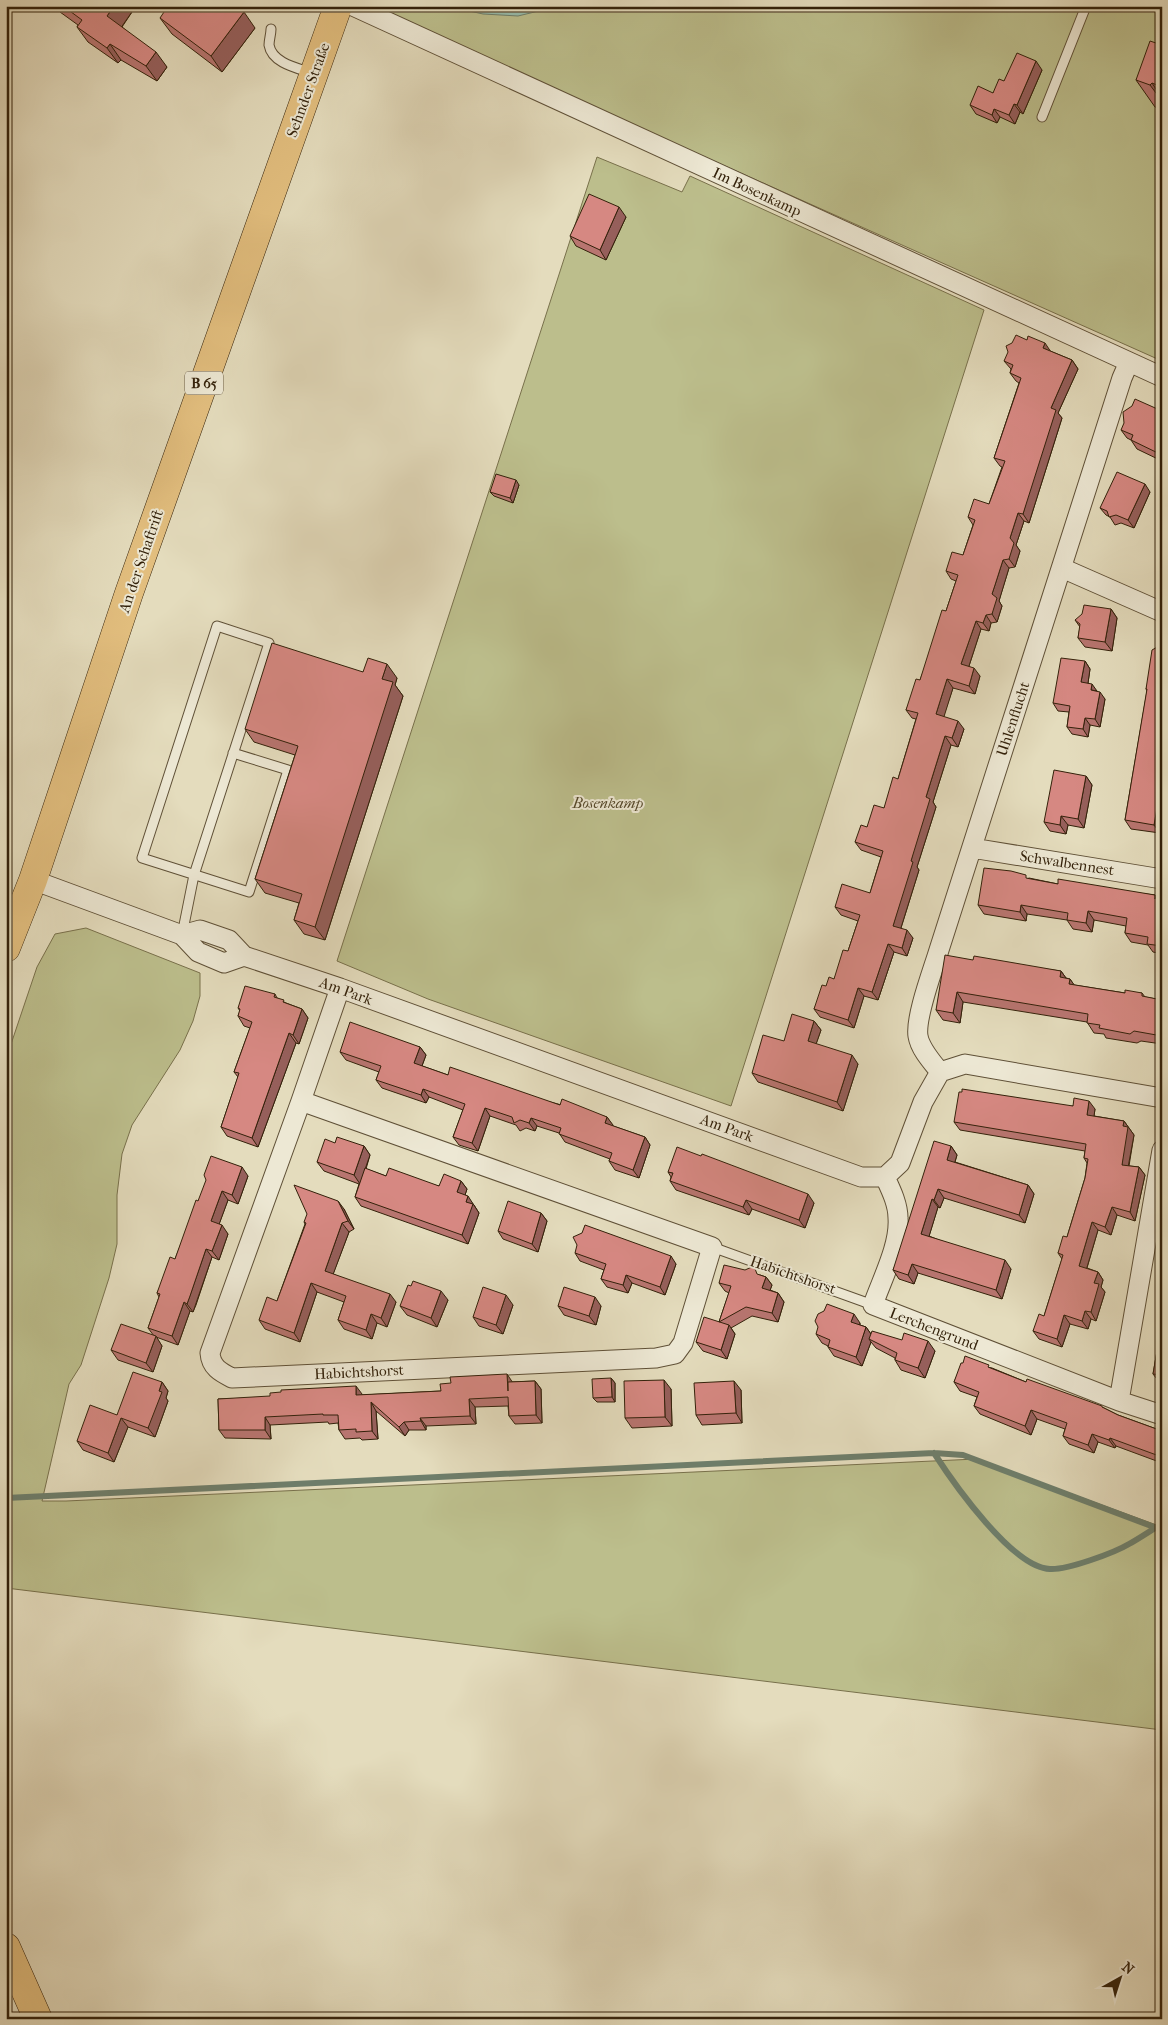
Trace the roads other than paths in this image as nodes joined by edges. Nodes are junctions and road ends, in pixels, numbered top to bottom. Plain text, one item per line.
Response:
1 (338, 6) edge
2 (353, 6) edge
3 (1086, 6) edge
4 (271, 29) dead end
5 (314, 74) junction
6 (1042, 117) dead end
7 (278, 174) joint
8 (1129, 362) junction
9 (1162, 377) edge
10 (1062, 568) junction
11 (1162, 612) edge
12 (234, 753) junction
13 (972, 848) junction
14 (194, 875) junction
15 (1162, 879) edge
16 (32, 880) junction
17 (182, 935) junction
18 (6, 948) edge
19 (340, 988) junction
20 (940, 1072) junction
21 (1162, 1098) edge
22 (301, 1101) junction
23 (1162, 1150) edge
24 (885, 1177) junction
25 (712, 1247) junction
26 (874, 1305) junction
27 (1119, 1401) junction
28 (1162, 1415) edge
29 (6, 1947) edge
30 (38, 2019) edge

1 - 5 main road, Sehnder Straße / B 65
2 - 8 street, Im Bosenkamp
3 - 6 lane
4 - 5 lane
5 - 7 main road, Sehnder Straße / B 65
7 - 16 main road, An der Schaftrift / B 65
8 - 9 street, Im Bosenkamp
8 - 10 street, Uhlenflucht
10 - 11 street
10 - 13 street, Uhlenflucht
12 - 14 lane
12 - 14 lane
12 - 14 lane
13 - 15 street, Schwalbennest
13 - 20 street, Uhlenflucht
14 - 17 lane
16 - 17 street, Am Park
16 - 18 main road, An der Schaftrift / B 65
17 - 19 street, Am Park
19 - 22 street, Habichtshorst
19 - 24 street, Am Park
20 - 21 street
20 - 24 street
22 - 25 street, Habichtshorst
22 - 25 street, Habichtshorst
23 - 27 street
24 - 26 street, Lerchengrund
25 - 26 lane, Habichtshorst
26 - 27 street, Lerchengrund
27 - 28 street, Lerchengrund
29 - 30 main road

